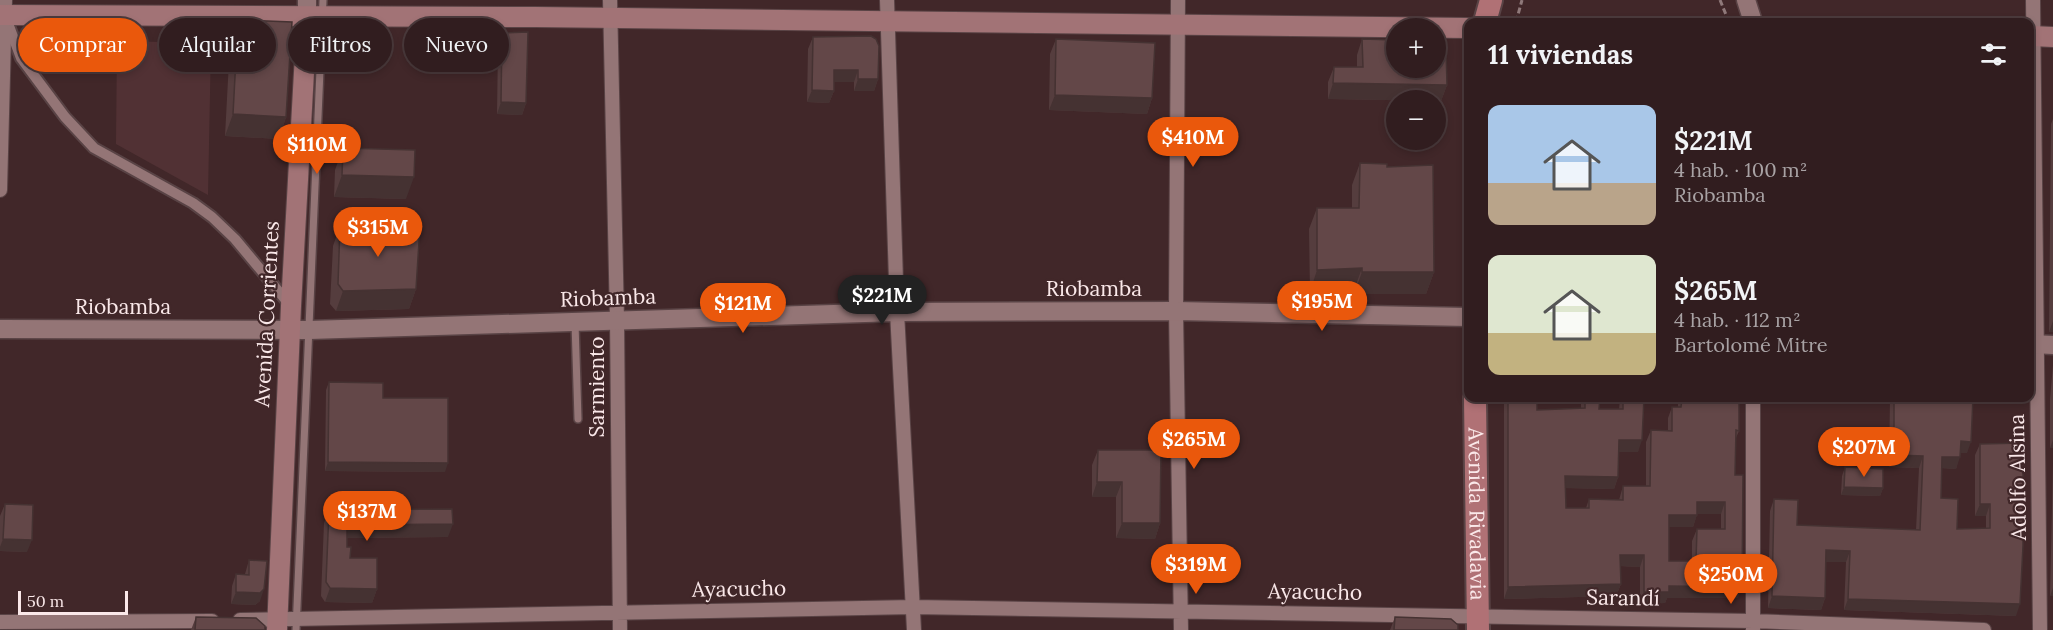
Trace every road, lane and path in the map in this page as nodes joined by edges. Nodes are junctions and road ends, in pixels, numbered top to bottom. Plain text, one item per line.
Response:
1 (887, 0) edge
2 (1178, 0) edge
3 (1491, 0) edge
4 (1522, 0) edge
5 (1720, 0) edge
6 (1746, 0) edge
7 (2033, 0) edge
8 (315, 9) edge
9 (610, 9) edge
10 (3, 10) edge
11 (1486, 18) edge
12 (1517, 18) edge
13 (1727, 18) edge
14 (1752, 18) edge
15 (2032, 18) edge
16 (887, 21) junction
17 (1178, 26) junction
18 (1464, 28) edge
19 (2034, 36) edge
20 (2053, 37) edge
21 (2034, 139) edge
22 (0, 190) edge
23 (291, 306) junction
24 (1176, 311) junction
25 (897, 312) junction
26 (1464, 317) edge
27 (618, 320) junction
28 (575, 322) junction
29 (0, 329) edge
30 (299, 330) junction
31 (2040, 344) edge
32 (1475, 402) edge
33 (1754, 402) edge
34 (578, 419) dead end
35 (914, 607) junction
36 (1181, 610) junction
37 (619, 611) junction
38 (0, 622) edge
39 (1478, 623) edge
40 (286, 625) edge
41 (1753, 626) edge
42 (620, 630) edge
43 (914, 630) edge
44 (1181, 630) edge
45 (1984, 630) edge
46 (2040, 630) edge

1 - 16 street
2 - 17 street
3 - 11 main road
4 - 12 path
5 - 13 path
6 - 14 street
7 - 15 street, Adolfo Alsina
8 - 9 main road
8 - 10 main road
8 - 23 main road, Avenida Corrientes
8 - 30 lane, Avenida Corrientes
9 - 16 main road
9 - 27 street, Sarmiento
10 - 22 street
10 - 23 street
16 - 17 main road
16 - 25 street
17 - 18 main road
17 - 24 street
19 - 20 main road
21 - 31 street, Adolfo Alsina
23 - 30 main road, Avenida Corrientes
24 - 25 street, Riobamba
24 - 26 street, Riobamba
24 - 36 street
25 - 27 street, Riobamba
25 - 35 street
27 - 28 street, Riobamba
27 - 37 street, Sarmiento
28 - 30 street, Riobamba
28 - 34 lane
29 - 30 street, Riobamba
30 - 40 main road, Avenida Corrientes
31 - 46 street, Adolfo Alsina
32 - 39 main road, Avenida Rivadavia
33 - 41 street
35 - 36 street, Ayacucho
35 - 37 street, Ayacucho
35 - 43 street
36 - 39 street, Ayacucho
36 - 44 street
37 - 40 street, Ayacucho
37 - 42 street, Sarmiento
38 - 40 street, Ayacucho
39 - 41 street, Sarandí
41 - 45 street, Sarandí

